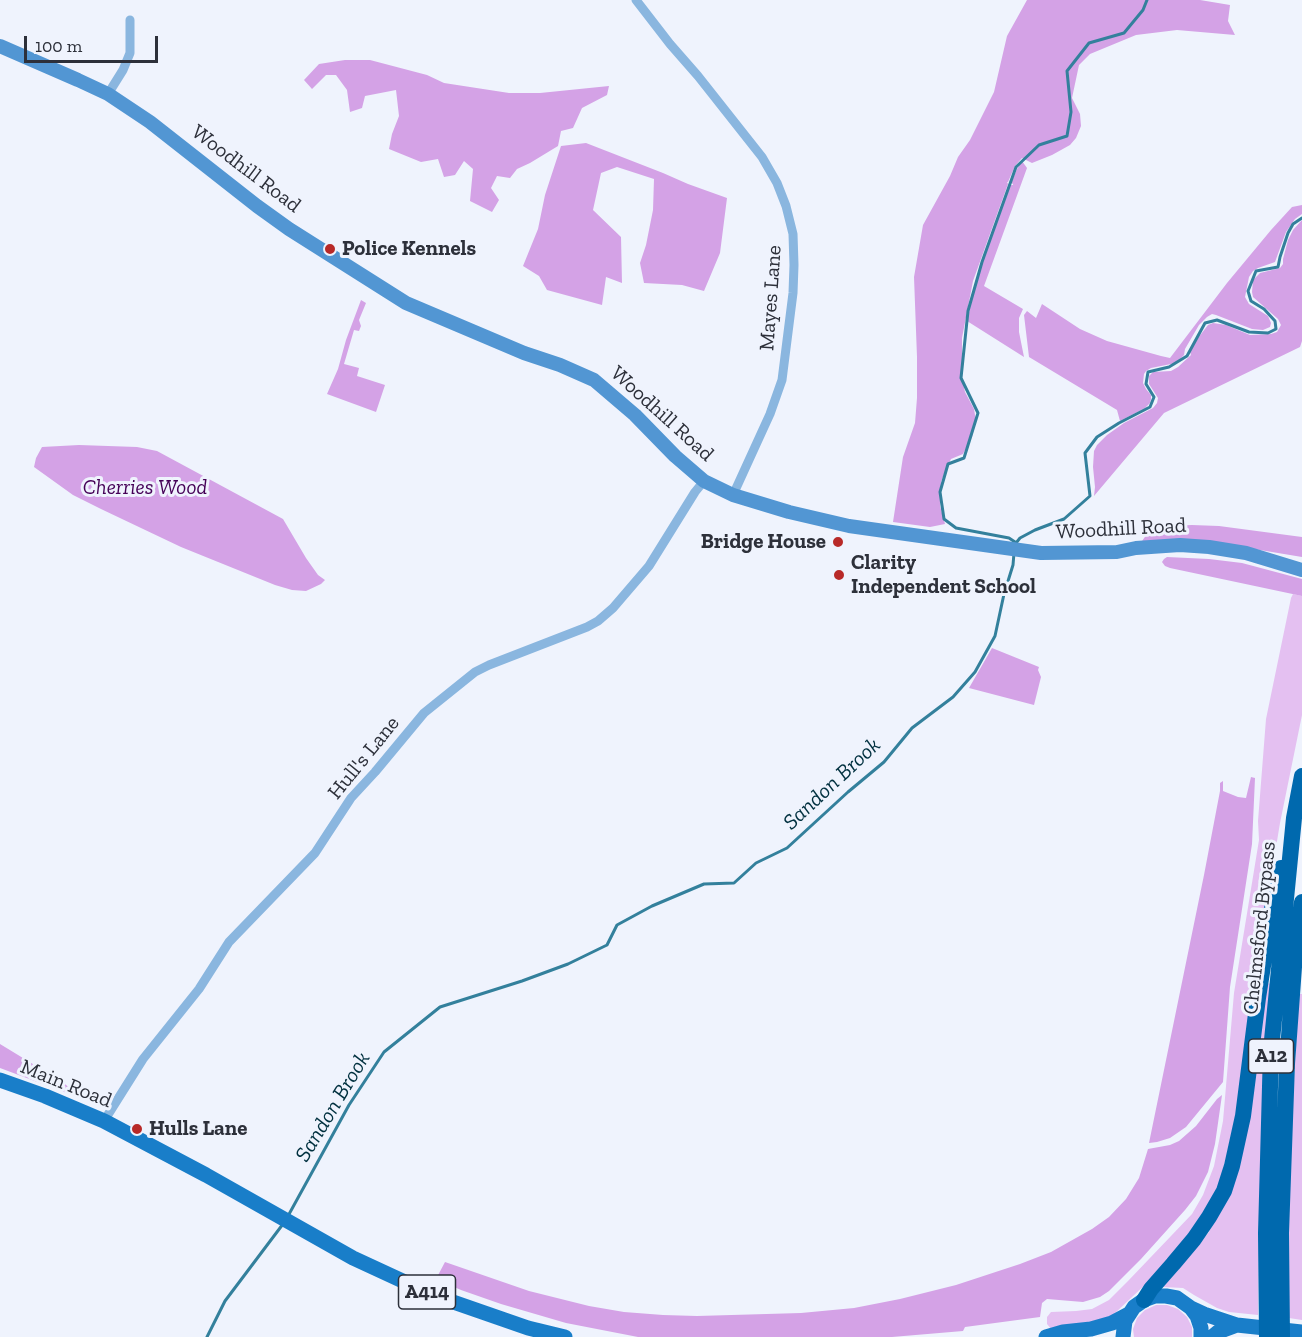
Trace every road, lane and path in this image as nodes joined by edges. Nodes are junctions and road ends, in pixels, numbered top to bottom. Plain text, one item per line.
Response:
1 (636, 0) edge
2 (130, 20) dead end
3 (0, 46) edge
4 (108, 94) junction
5 (704, 481) junction
6 (734, 495) junction
7 (1302, 570) edge
8 (1302, 776) edge
9 (1294, 818) junction
10 (1302, 902) edge
11 (0, 1080) edge
12 (104, 1121) junction
13 (1144, 1300) junction
14 (1191, 1308) junction
15 (1129, 1314) junction
16 (1238, 1325) junction
17 (1302, 1332) edge
18 (565, 1337) edge
19 (1046, 1337) edge
20 (1123, 1337) edge
21 (1201, 1337) edge
22 (1212, 1337) edge
23 (1267, 1337) edge
24 (1282, 1337) edge

1 - 6 street, Mayes Lane
2 - 4 street
3 - 4 street, Woodhill Road
4 - 5 street, Woodhill Road
5 - 6 street, Woodhill Road
5 - 12 street, Hull's Lane
6 - 7 street, Woodhill Road
8 - 9 highway, Chelmsford Bypass / A12
9 - 13 highway, A12
9 - 23 highway, Chelmsford Bypass / A12
10 - 24 highway, Chelmsford Bypass / A12
11 - 12 main road, Main Road / A414
12 - 18 main road, Main Road / A414
13 - 14 main road
13 - 15 main road
14 - 16 main road
14 - 21 main road
15 - 19 main road
15 - 20 main road
16 - 17 main road
16 - 22 main road

